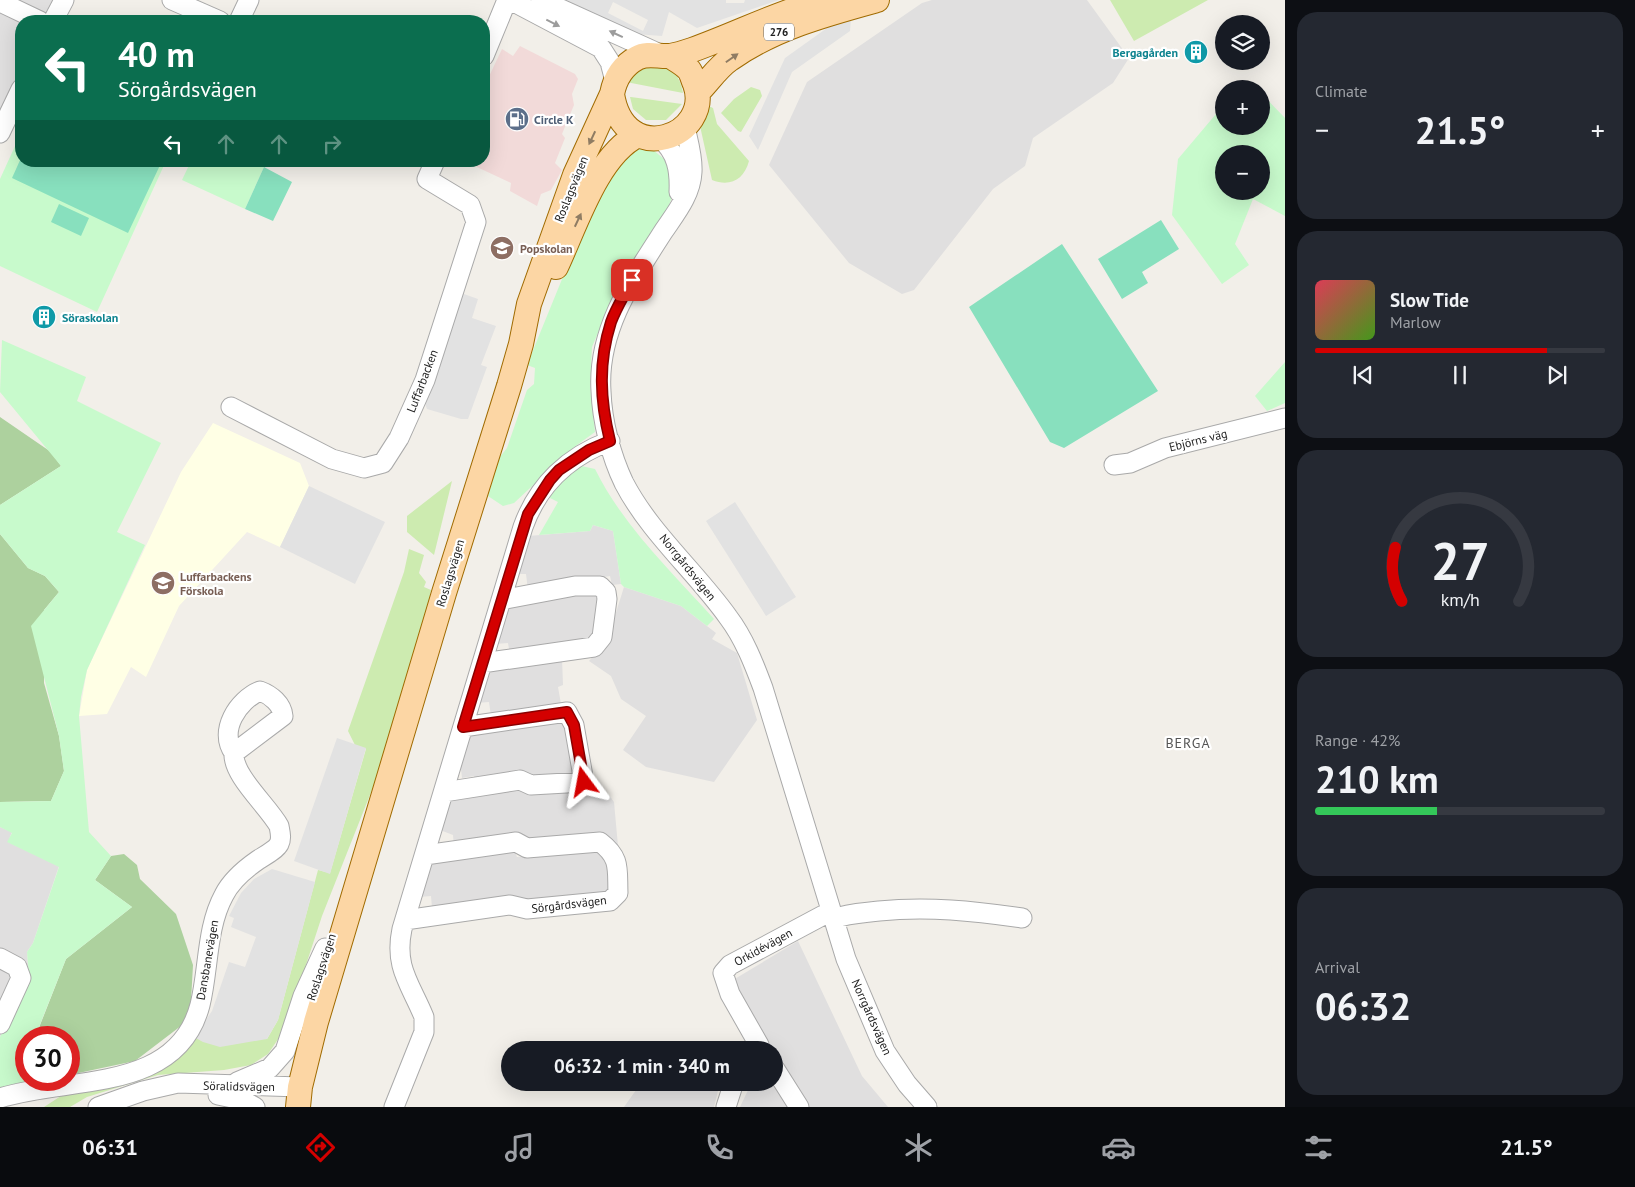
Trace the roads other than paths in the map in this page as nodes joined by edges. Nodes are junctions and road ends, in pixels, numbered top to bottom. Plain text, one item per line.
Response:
1 (64, 0) edge
2 (172, 0) edge
3 (249, 0) edge
4 (508, 0) edge
5 (541, 0) edge
6 (824, 0) edge
7 (877, 0) edge
8 (0, 2) edge
9 (27, 15) edge
10 (56, 15) edge
11 (206, 15) edge
12 (242, 15) edge
13 (490, 42) edge
14 (665, 55) junction
15 (614, 87) junction
16 (698, 92) junction
17 (15, 102) edge
18 (685, 127) junction
19 (0, 133) edge
20 (649, 137) junction
21 (432, 167) edge
22 (668, 224) junction
23 (521, 344) junction
24 (231, 407) dead end
25 (1285, 418) edge
26 (610, 441) junction
27 (1114, 465) dead end
28 (501, 600) junction
29 (482, 664) junction
30 (463, 727) junction
31 (234, 752) dead end
32 (444, 792) junction
33 (381, 803) junction
34 (425, 855) junction
35 (832, 915) junction
36 (1022, 918) dead end
37 (405, 920) junction
38 (325, 948) junction
39 (0, 958) edge
40 (0, 1024) edge
41 (755, 1041) edge
42 (783, 1082) edge
43 (225, 1089) junction
44 (731, 1091) edge
45 (4, 1096) edge
46 (292, 1098) edge
47 (98, 1107) edge
48 (255, 1107) edge
49 (394, 1107) edge
50 (726, 1107) edge
51 (799, 1107) edge
52 (927, 1107) edge

1 - 10 street
2 - 11 street
3 - 12 street
4 - 13 street
4 -> 15 street
14 -> 5 street
6 - 14 main road, Roslagsvägen / 276
16 -> 7 main road, 276
8 - 9 street
14 - 15 main road, Roslagsvägen / 276
14 - 16 main road
15 - 20 main road
15 -> 23 main road, Roslagsvägen / 276
16 - 18 main road, 276
17 - 19 street
18 - 20 main road, Roslagsvägen / 276
18 - 22 street, Norrgårdsvägen
20 - 22 street, Norrgårdsvägen
23 -> 20 main road, Roslagsvägen / 276
21 - 24 street, Luffarbacken
22 - 26 street, Norrgårdsvägen
23 - 33 main road, Roslagsvägen / 276
25 - 27 street, Ebjörns väg
26 - 28 street
26 - 35 street, Norrgårdsvägen
28 - 29 street
28 - 29 street
29 - 30 street
30 - 32 street
30 - 32 street
31 - 45 street, Dansbanevägen
32 - 34 street
33 - 38 main road, Roslagsvägen / 276
33 - 46 main road, Roslagsvägen / 276
34 - 37 street
34 - 37 street, Sörgårdsvägen
35 - 36 street
35 - 41 street, Orkidévägen
35 - 52 street, Norrgårdsvägen
37 - 49 street
38 - 43 street
38 - 46 main road, Roslagsvägen / 276
39 - 40 street
42 - 51 street
43 - 46 street, Söralidsvägen
43 - 47 street, Söralidsvägen
43 - 48 street
44 - 50 street

